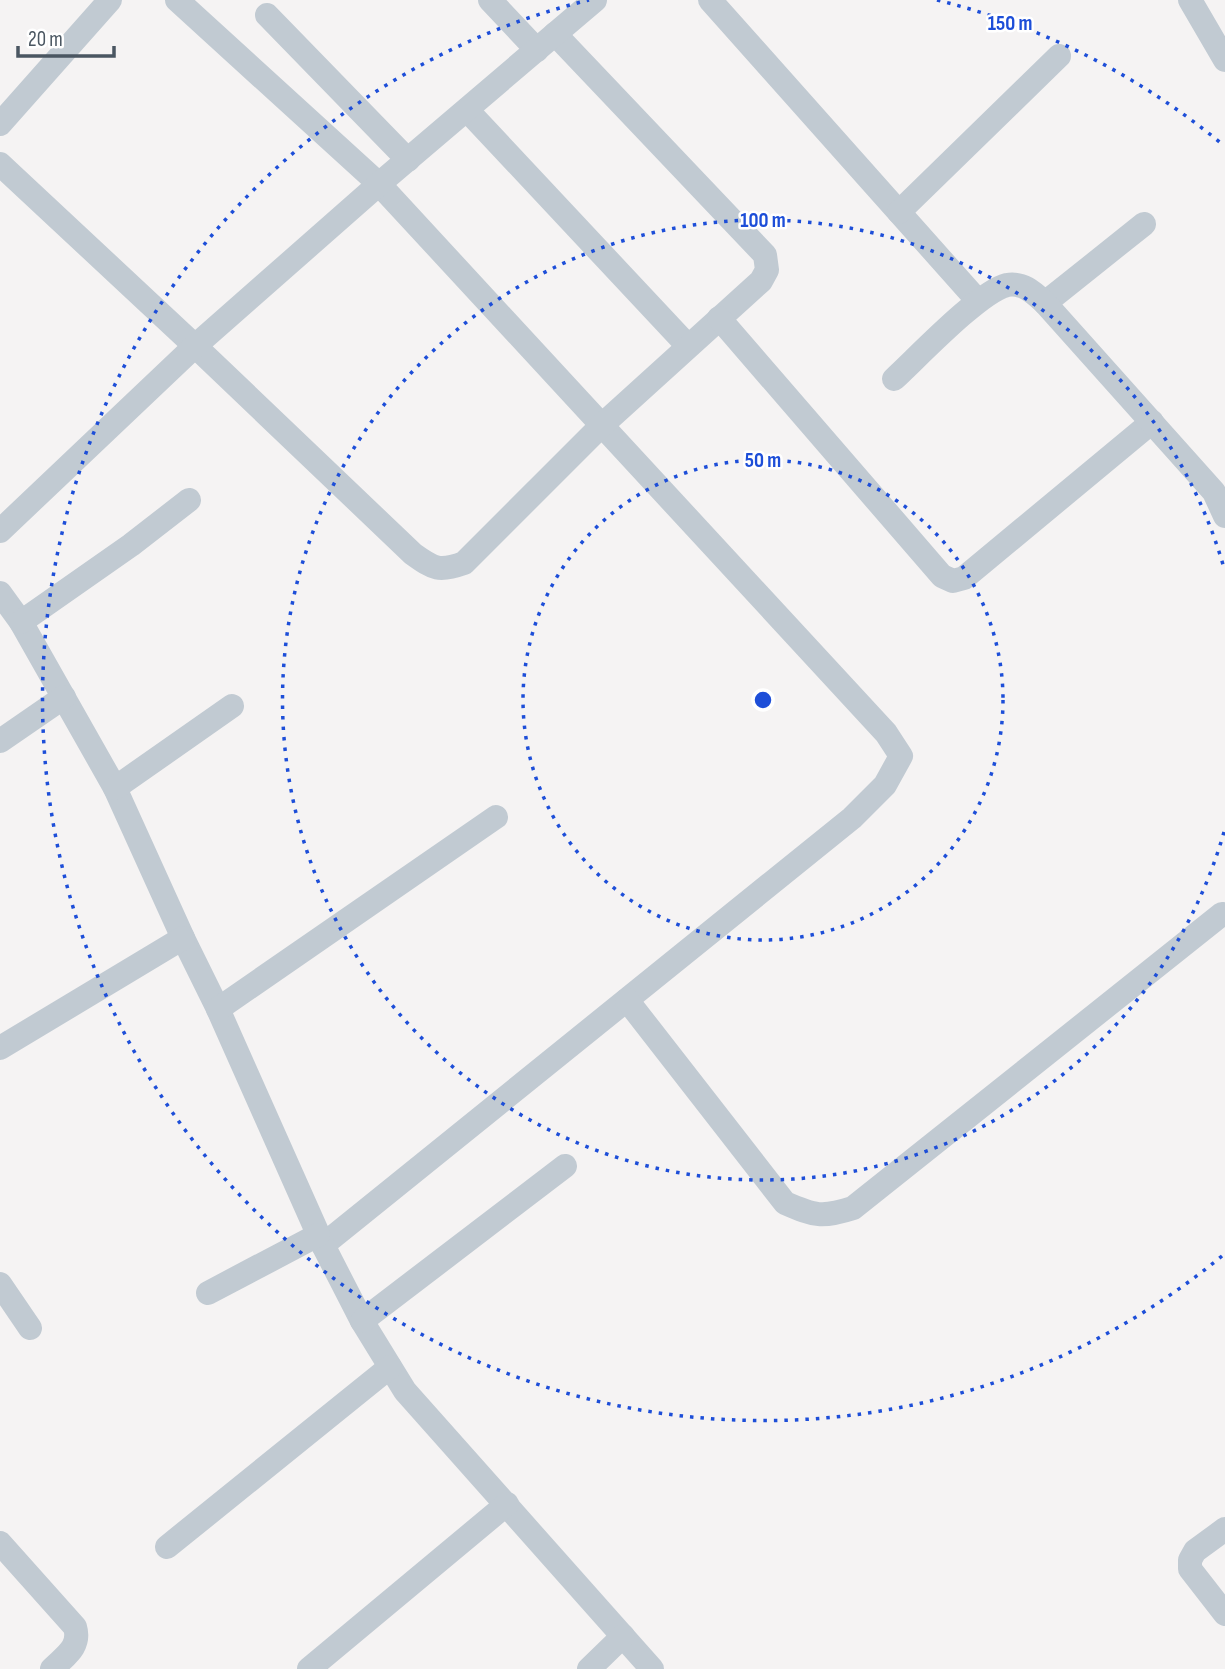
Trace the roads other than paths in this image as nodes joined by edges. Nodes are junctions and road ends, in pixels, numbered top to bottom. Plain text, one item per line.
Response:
1 (110, 0) edge
2 (177, 0) edge
3 (490, 0) edge
4 (595, 0) edge
5 (710, 0) edge
6 (1190, 0) edge
7 (267, 15) dead end
8 (546, 42) junction
9 (1059, 56) dead end
10 (1225, 60) edge
11 (467, 110) junction
12 (0, 124) edge
13 (408, 160) junction
14 (0, 164) edge
15 (379, 184) junction
16 (899, 212) junction
17 (1144, 224) dead end
18 (978, 301) junction
19 (1045, 303) junction
20 (719, 318) junction
21 (195, 346) junction
22 (688, 346) junction
23 (894, 379) dead end
24 (1152, 422) junction
25 (601, 426) junction
26 (189, 500) dead end
27 (1225, 516) edge
28 (0, 531) edge
29 (0, 593) edge
30 (21, 622) junction
31 (64, 697) junction
32 (232, 706) dead end
33 (0, 741) edge
34 (116, 788) junction
35 (496, 817) dead end
36 (1222, 914) dead end
37 (183, 938) junction
38 (627, 1000) junction
39 (218, 1009) junction
40 (0, 1048) edge
41 (565, 1166) dead end
42 (321, 1240) junction
43 (0, 1283) edge
44 (208, 1293) dead end
45 (362, 1321) junction
46 (30, 1328) dead end
47 (390, 1367) junction
48 (508, 1504) junction
49 (1225, 1529) edge
50 (0, 1543) edge
51 (167, 1547) dead end
52 (1225, 1614) edge
53 (623, 1636) junction
54 (52, 1669) edge
55 (309, 1669) edge
56 (589, 1669) edge
57 (652, 1669) edge

1 - 12 street
2 - 15 street
3 - 8 street
4 - 8 street
5 - 16 street
6 - 10 street
7 - 13 street
8 - 11 street
8 - 20 street
9 - 16 street
11 - 13 street
11 - 22 street
13 - 15 street
14 - 21 street
15 - 21 street
15 - 25 street
16 - 18 street
17 - 19 street
18 - 19 street
18 - 23 street
19 - 24 street
20 - 22 street
20 - 24 street
21 - 25 street
21 - 28 street
22 - 25 street
24 - 27 street
25 - 38 street
26 - 30 street
29 - 30 street
30 - 31 street
31 - 33 street
31 - 34 street
32 - 34 street
34 - 37 street
35 - 39 street
36 - 38 street
37 - 39 street
37 - 40 street
38 - 42 street
39 - 42 street
41 - 45 street
42 - 44 street
42 - 45 street
43 - 46 street
45 - 47 street
47 - 48 street
47 - 51 street
48 - 53 street
48 - 55 street
49 - 52 street
50 - 54 street
53 - 56 street
53 - 57 street

